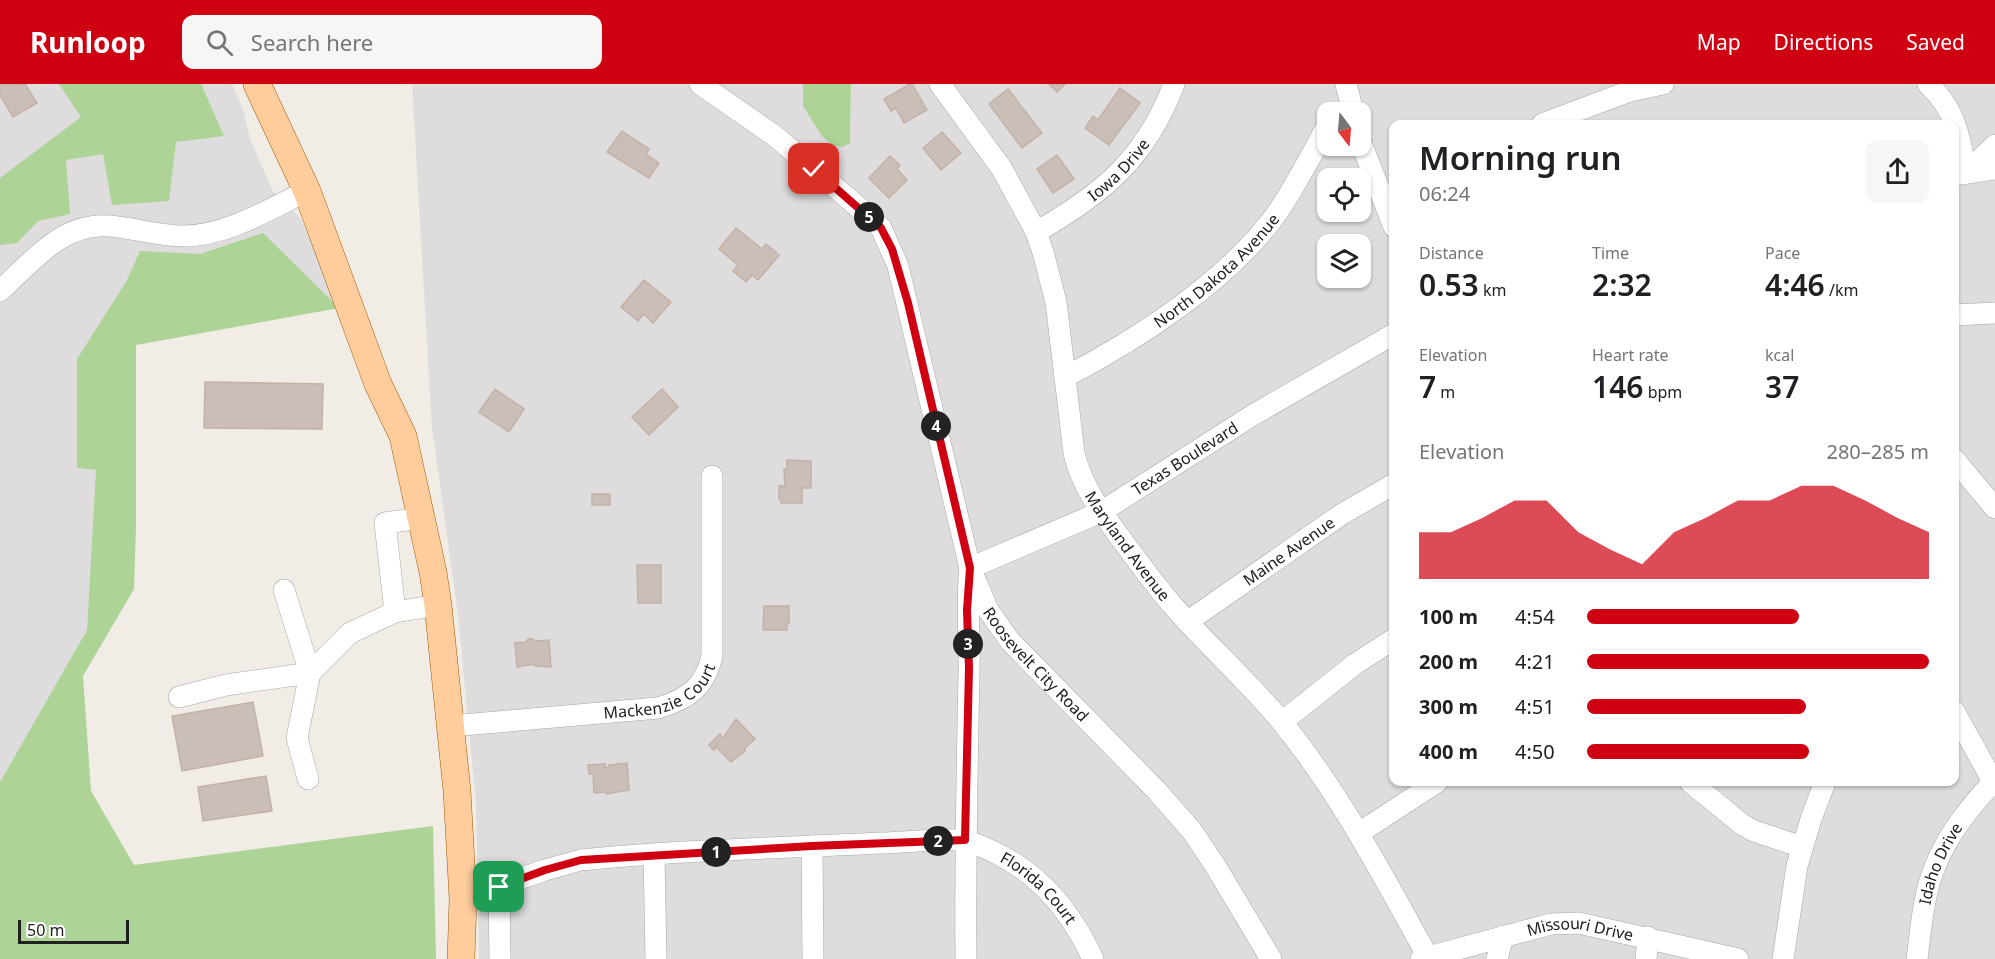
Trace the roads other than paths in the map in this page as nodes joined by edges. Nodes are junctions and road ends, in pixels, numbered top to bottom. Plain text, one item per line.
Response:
1 (700, 84) edge
2 (940, 84) edge
3 (1174, 84) edge
4 (1663, 84) edge
5 (1928, 84) edge
6 (1346, 86) edge
7 (260, 88) edge
8 (1339, 102) edge
9 (1350, 102) edge
10 (1553, 120) edge
11 (1954, 120) edge
12 (1959, 136) edge
13 (1317, 144) edge
14 (1995, 145) edge
15 (1369, 156) edge
16 (1995, 169) edge
17 (1960, 174) edge
18 (1386, 188) edge
19 (307, 191) junction
20 (1036, 232) junction
21 (0, 291) edge
22 (1995, 313) edge
23 (1959, 315) edge
24 (1389, 337) edge
25 (1065, 377) junction
26 (1959, 465) edge
27 (712, 476) dead end
28 (1389, 487) edge
29 (1995, 508) edge
30 (1101, 512) junction
31 (421, 518) junction
32 (970, 568) junction
33 (284, 591) dead end
34 (438, 605) junction
35 (394, 612) junction
36 (1187, 622) junction
37 (998, 627) junction
38 (1389, 642) edge
39 (969, 668) junction
40 (309, 673) junction
41 (179, 697) dead end
42 (1959, 720) edge
43 (1282, 722) junction
44 (451, 726) junction
45 (308, 779) dead end
46 (1994, 783) edge
47 (1431, 786) edge
48 (1695, 786) edge
49 (1824, 786) edge
50 (1359, 833) junction
51 (965, 840) junction
52 (812, 846) junction
53 (1802, 847) junction
54 (654, 855) junction
55 (499, 887) junction
56 (463, 899) junction
57 (1503, 936) junction
58 (1648, 937) junction
59 (1425, 958) edge
60 (461, 959) edge
61 (500, 959) edge
62 (656, 959) edge
63 (813, 959) edge
64 (966, 959) edge
65 (1093, 959) edge
66 (1271, 959) edge
67 (1497, 959) edge
68 (1646, 959) edge
69 (1738, 959) edge
70 (1783, 959) edge
71 (1917, 959) edge

1 - 32 street, Roosevelt City Road
2 - 20 street, Maryland Avenue
3 - 20 street, Iowa Drive
4 - 10 street
5 - 11 street
6 - 8 street
6 - 9 street
7 - 19 main road
12 - 17 street
13 - 25 street, North Dakota Avenue
14 - 17 street
15 - 18 street
16 - 17 street
19 - 21 street
19 - 31 main road
20 - 25 street, Maryland Avenue
22 - 23 street
24 - 30 street, Texas Boulevard
25 - 30 street, Maryland Avenue
26 - 29 street
27 - 44 street, Mackenzie Court
28 - 36 street, Maine Avenue
30 - 32 street, Texas Boulevard
30 - 36 street, Maryland Avenue
31 - 34 main road
31 - 35 street
32 - 37 street, Roosevelt City Road
32 - 39 street
33 - 40 street
34 - 35 street
34 - 44 main road
35 - 40 street
36 - 43 street, Maryland Avenue
37 - 39 street
37 - 66 street, Roosevelt City Road
38 - 43 street
39 - 51 street
40 - 41 street
40 - 45 street
42 - 46 street
43 - 50 street, Maryland Avenue
44 - 56 main road
46 - 71 street, Idaho Drive
47 - 50 street
48 - 53 street
49 - 53 street
50 - 59 street, Maryland Avenue
51 - 52 street
51 - 64 street
51 - 65 street, Florida Court
52 - 54 street
52 - 63 street
53 - 70 street
54 - 55 street
54 - 62 street
55 - 56 street
55 - 61 street
56 - 60 main road
57 - 58 street, Missouri Drive
57 - 59 street, Missouri Drive
57 - 67 street
58 - 68 street
58 - 69 street, Missouri Drive

